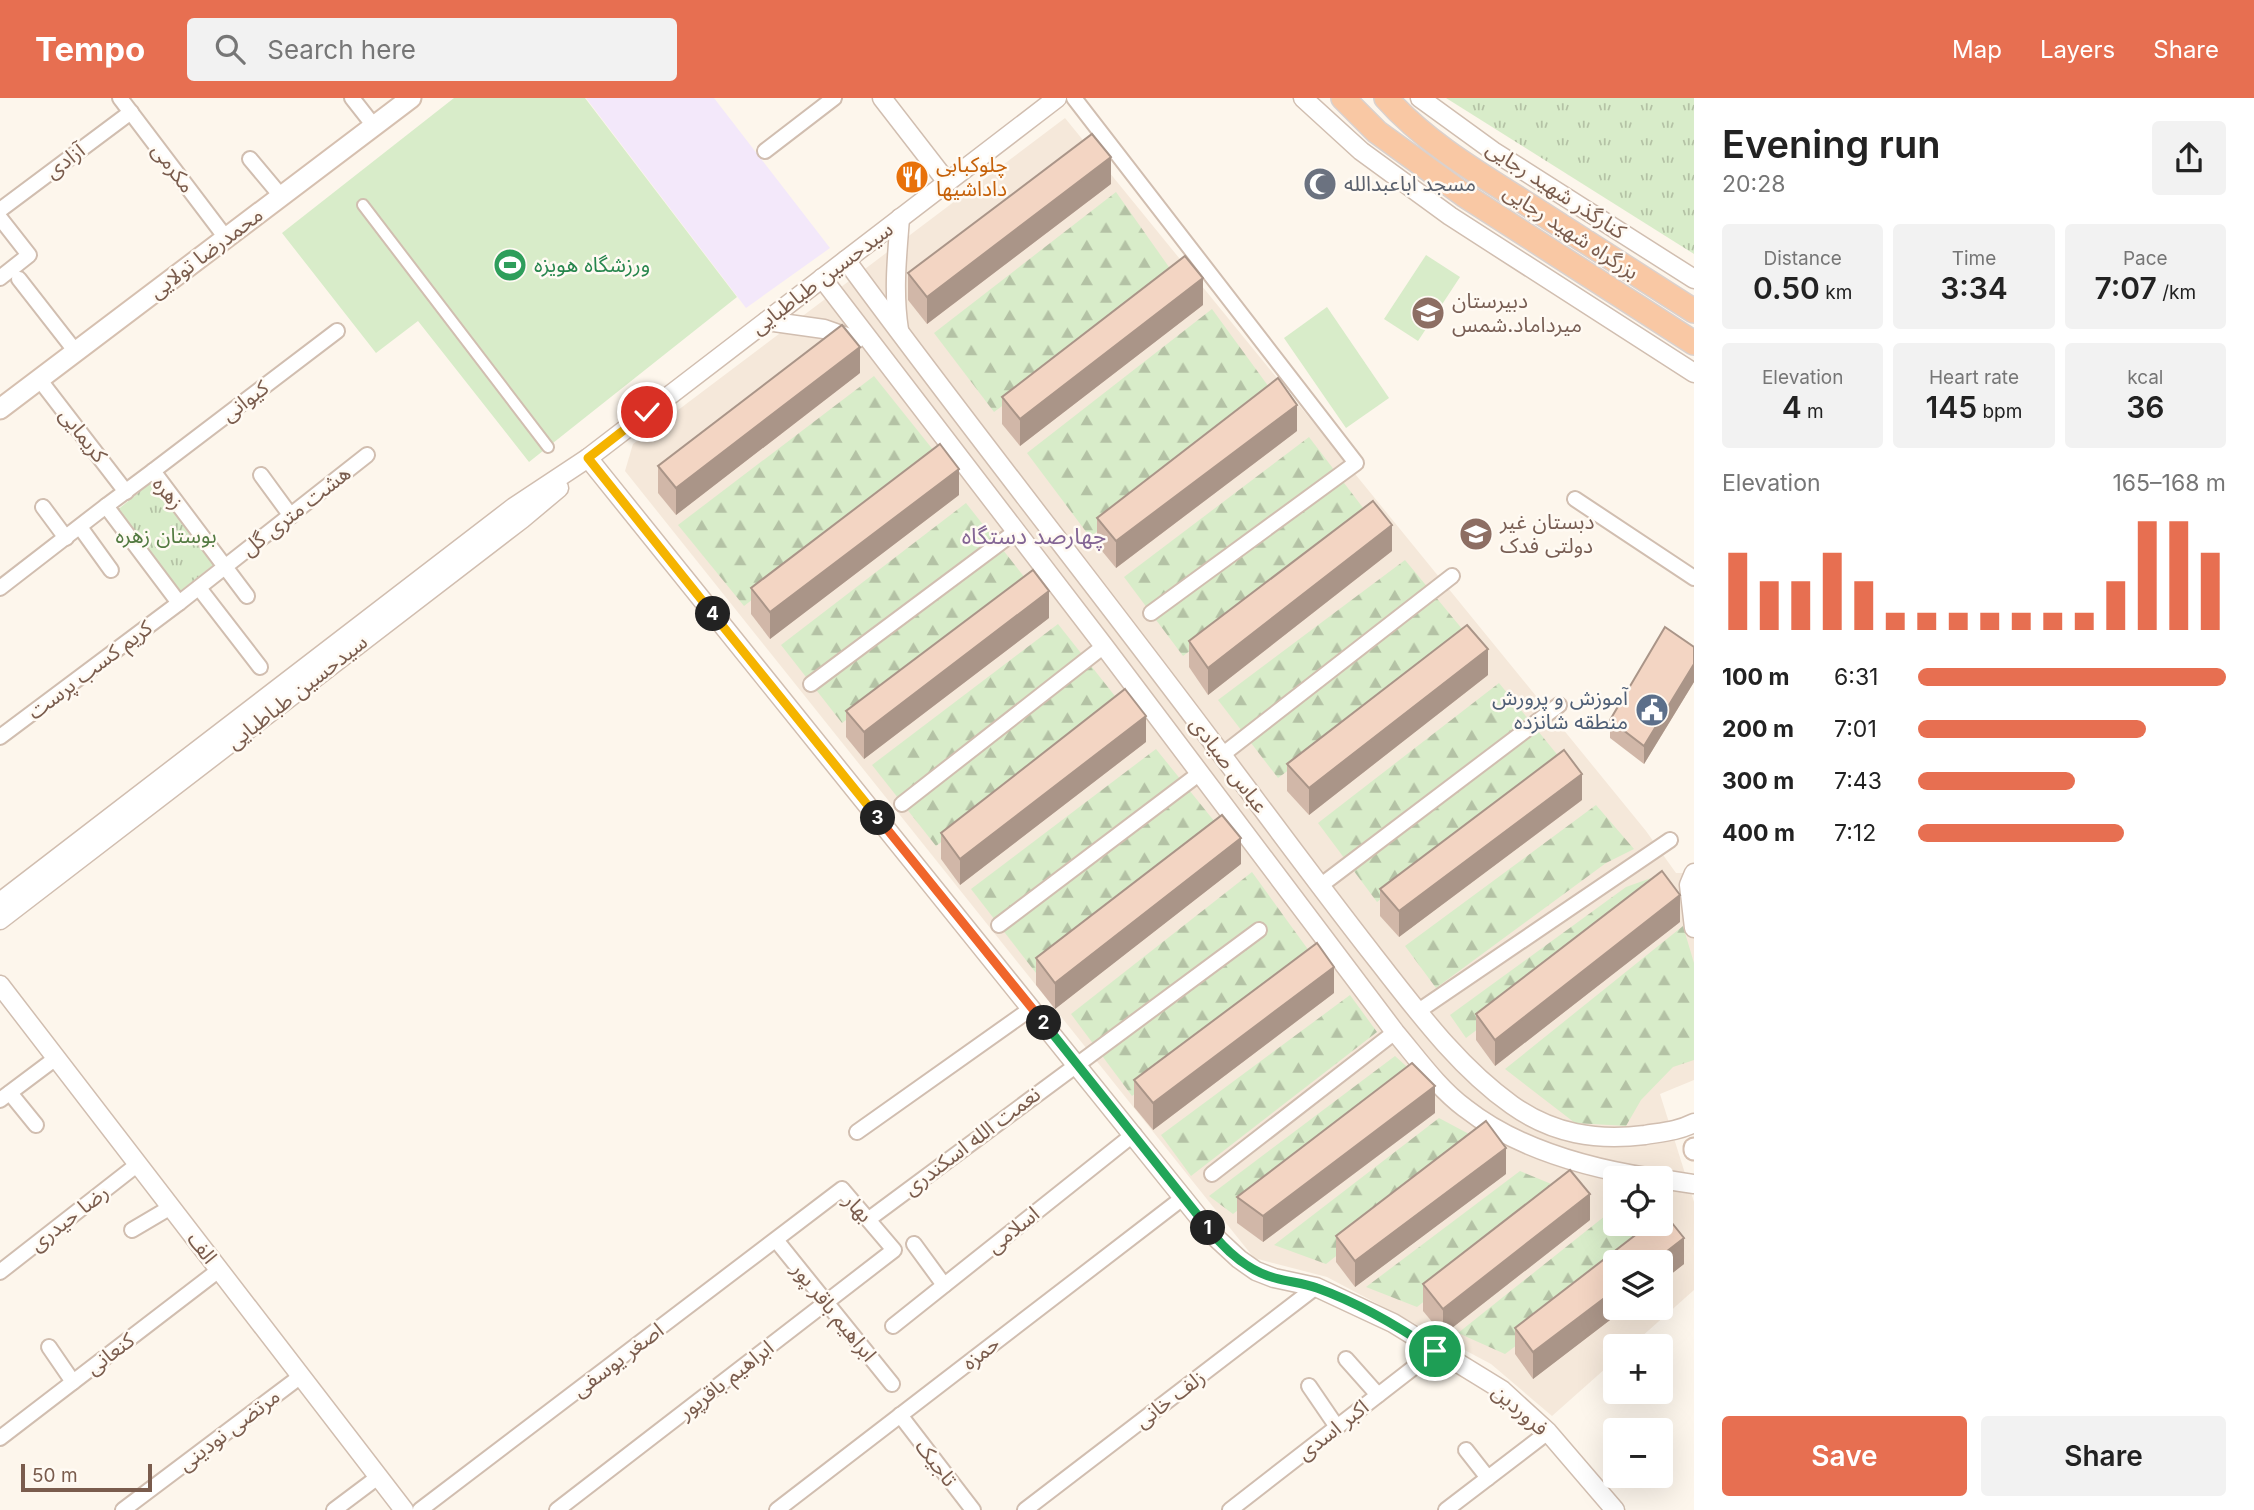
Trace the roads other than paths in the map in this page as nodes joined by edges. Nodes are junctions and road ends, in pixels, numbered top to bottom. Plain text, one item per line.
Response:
1 (120, 98) edge
2 (352, 98) edge
3 (411, 98) edge
4 (834, 98) edge
5 (882, 98) edge
6 (1057, 98) edge
7 (1074, 98) edge
8 (1303, 98) edge
9 (1343, 98) edge
10 (1386, 98) edge
11 (1420, 98) edge
12 (131, 112) junction
13 (374, 126) junction
14 (765, 150) dead end
15 (250, 159) dead end
16 (947, 183) junction
17 (281, 196) junction
18 (363, 205) dead end
19 (0, 209) edge
20 (0, 218) edge
21 (900, 218) junction
22 (226, 238) junction
23 (846, 260) junction
24 (0, 278) edge
25 (822, 278) junction
26 (19, 279) dead end
27 (1694, 279) edge
28 (1694, 311) edge
29 (766, 321) junction
30 (337, 331) dead end
31 (900, 333) junction
32 (1694, 343) edge
33 (879, 350) junction
34 (76, 352) junction
35 (1694, 373) edge
36 (39, 379) junction
37 (0, 409) edge
38 (548, 447) dead end
39 (367, 455) dead end
40 (588, 458) junction
41 (153, 471) junction
42 (261, 475) dead end
43 (126, 492) junction
44 (1575, 499) dead end
45 (106, 506) junction
46 (43, 507) dead end
47 (518, 513) junction
48 (290, 516) junction
49 (80, 527) junction
50 (1016, 531) junction
51 (65, 538) junction
52 (226, 568) junction
53 (111, 570) dead end
54 (1452, 576) dead end
55 (1694, 578) edge
56 (0, 588) edge
57 (198, 588) junction
58 (247, 596) dead end
59 (179, 603) junction
60 (1151, 612) dead end
61 (1104, 646) junction
62 (260, 667) dead end
63 (811, 684) dead end
64 (1559, 705) dead end
65 (0, 737) edge
66 (1222, 755) junction
67 (1200, 773) junction
68 (902, 804) dead end
69 (1670, 840) dead end
70 (1694, 873) edge
71 (1320, 886) junction
72 (0, 902) edge
73 (0, 920) edge
74 (999, 925) dead end
75 (1694, 928) edge
76 (1259, 930) dead end
77 (0, 985) edge
78 (1032, 1008) junction
79 (1418, 1012) junction
80 (1395, 1032) junction
81 (55, 1058) junction
82 (1076, 1063) junction
83 (5, 1097) edge
84 (1694, 1123) edge
85 (36, 1125) dead end
86 (858, 1132) dead end
87 (1134, 1135) junction
88 (138, 1164) junction
89 (1603, 1170) edge
90 (1212, 1174) dead end
91 (1673, 1181) edge
92 (1694, 1184) edge
93 (1184, 1197) junction
94 (171, 1207) junction
95 (816, 1209) joint
96 (869, 1219) junction
97 (132, 1230) dead end
98 (776, 1240) junction
99 (914, 1244) dead end
100 (894, 1250) joint
101 (219, 1270) junction
102 (0, 1272) edge
103 (944, 1285) junction
104 (1316, 1287) junction
105 (827, 1303) junction
106 (893, 1326) dead end
107 (48, 1348) dead end
108 (1435, 1351) junction
109 (1346, 1359) dead end
110 (301, 1376) junction
111 (74, 1381) junction
112 (892, 1384) dead end
113 (1309, 1385) dead end
114 (1378, 1395) junction
115 (900, 1415) junction
116 (1337, 1427) junction
117 (1548, 1432) junction
118 (0, 1438) edge
119 (1466, 1450) dead end
120 (378, 1477) junction
121 (1488, 1478) junction
122 (123, 1510) edge
123 (334, 1510) edge
124 (404, 1510) edge
125 (420, 1510) edge
126 (557, 1510) edge
127 (777, 1510) edge
128 (973, 1510) edge
129 (1025, 1510) edge
130 (1230, 1510) edge
131 (1446, 1510) edge
132 (1615, 1510) edge

1 - 12 street, مکرمی
2 - 13 street
3 - 13 main road, محمدرضا تولایی
4 - 14 street
5 - 16 street
6 - 16 street, سیدحسین طباطبایی
7 - 60 street
8 - 35 street
9 - 32 highway, بزرگراه شهید رجایی
10 - 28 highway, بزرگراه شهید رجایی
11 - 27 street, کنارگذر شهید رجایی
12 - 19 street, آزادی
12 - 22 street, مکرمی
13 - 17 main road, محمدرضا تولایی
15 - 17 street
16 - 21 street, سیدحسین طباطبایی
17 - 22 main road, محمدرضا تولایی
18 - 38 street
20 - 24 street
21 - 23 street, سیدحسین طباطبایی
21 - 31 street
22 - 34 main road, محمدرضا تولایی
23 - 25 street, سیدحسین طباطبایی
23 - 31 street, عباس صیادی
25 - 29 street, سیدحسین طباطبایی
25 - 33 street, عباس صیادی
26 - 34 street
29 - 33 street
29 - 40 street, سیدحسین طباطبایی
30 - 41 street, کیوانی
31 - 66 street, عباس صیادی
33 - 50 street, عباس صیادی
34 - 36 main road, محمدرضا تولایی
36 - 37 main road, محمدرضا تولایی
36 - 43 street, کریمایی
39 - 48 street, هشت متری گل
40 - 47 street, سیدحسین طباطبایی
40 - 78 street, فروردین
41 - 43 street, زهره
41 - 52 street, زهره
42 - 48 street
43 - 45 street, زهره
44 - 55 street
45 - 49 street, زهره
45 - 59 street
46 - 51 street
47 - 72 street, سیدحسین طباطبایی
47 - 73 street, سیدحسین طباطبایی
48 - 52 street, هشت متری گل
49 - 51 street, زهره
49 - 53 street
50 - 61 street, عباس صیادی
50 - 63 street
51 - 56 street, زهره
52 - 57 street
52 - 58 street, زهره
54 - 66 street
57 - 59 street
57 - 62 street
59 - 65 street, کریم کسب پرست
61 - 67 street, عباس صیادی
61 - 68 street
64 - 71 street
66 - 71 street, عباس صیادی
67 - 74 street
67 - 80 street, عباس صیادی
69 - 79 street
70 - 75 street
71 - 79 street, عباس صیادی
76 - 82 street, نعمت الله اسکندری
77 - 81 street, الف
78 - 82 street, فروردین
78 - 86 street
79 - 84 street, عباس صیادی
80 - 89 street, عباس صیادی
80 - 90 street
81 - 83 street
81 - 88 street, الف
82 - 87 street, فروردین
82 - 96 street, نعمت الله اسکندری
83 - 85 street
87 - 93 street, فروردین
87 - 103 street, اسلامی
88 - 94 street, الف
88 - 102 street, رضا حیدری
91 - 92 street
93 - 104 street, فروردین
93 - 115 street, حمزه
94 - 97 street
94 - 101 street, الف
95 - 96 street, بهار
95 - 98 street, اصغر یوسفی
96 - 100 street, بهار
98 - 105 street, ابراهیم باقر پور
98 - 125 street, اصغر یوسفی
99 - 103 street
100 - 105 street, ابراهیم باقرپور
101 - 110 street, الف
101 - 111 street, کنعانی
103 - 106 street, اسلامی
104 - 108 street, فروردین
104 - 129 street, زلف خانی
105 - 112 street, ابراهیم باقر پور
105 - 126 street, ابراهیم باقرپور
107 - 111 street
108 - 114 street, اکبر اسدی
108 - 117 street, فروردین
109 - 114 street
110 - 120 street, الف
110 - 122 street, مرتضی نودینی
111 - 118 street, کنعانی
113 - 116 street
114 - 116 street, اکبر اسدی
115 - 127 street, حمزه
115 - 128 street, تاجیک
116 - 130 street, اکبر اسدی
117 - 121 street
117 - 132 street, فروردین
119 - 121 street
120 - 123 street
120 - 124 street, الف
121 - 131 street

